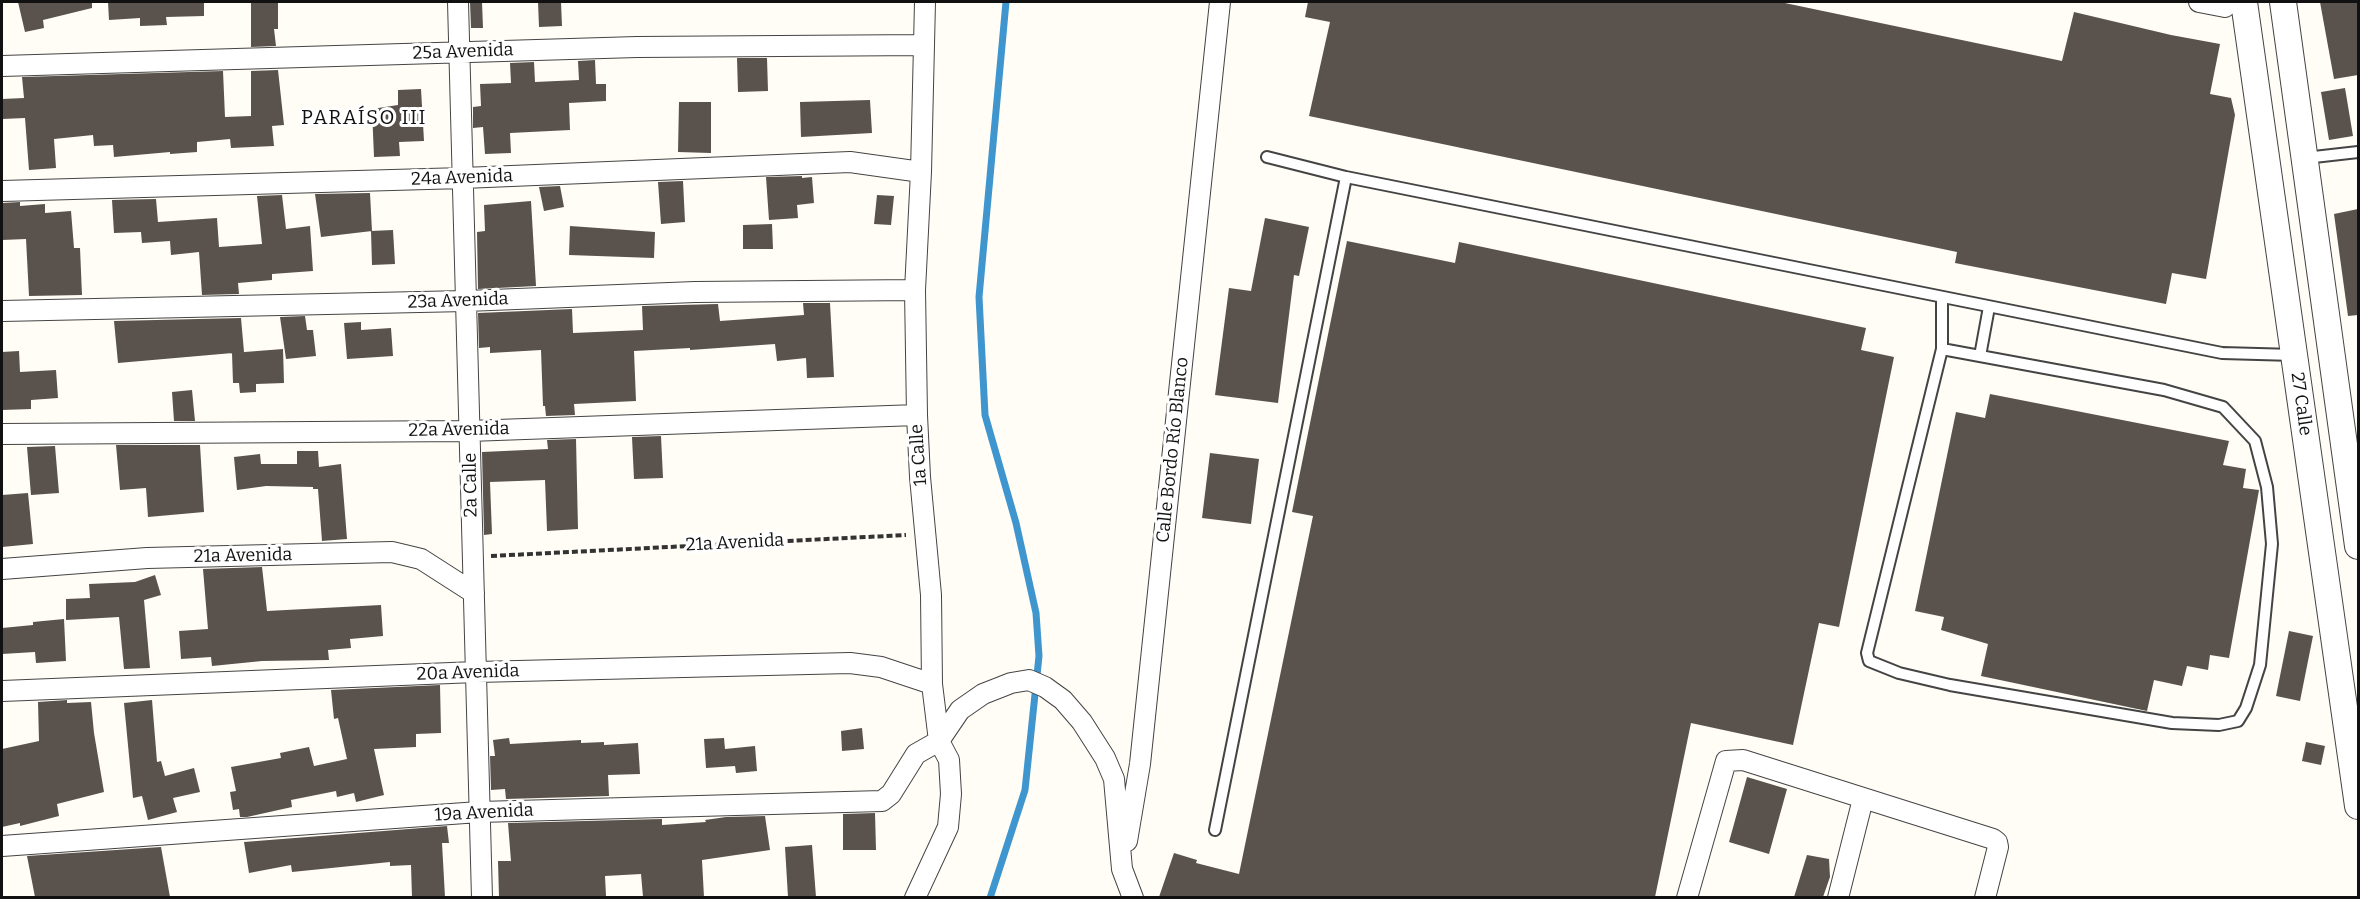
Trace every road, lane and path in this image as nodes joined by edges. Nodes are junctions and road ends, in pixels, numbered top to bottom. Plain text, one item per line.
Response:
1 (458, 2) edge
2 (926, 2) edge
3 (1220, 2) edge
4 (2199, 2) edge
5 (2283, 2) edge
6 (2235, 4) edge
7 (924, 45) junction
8 (460, 53) junction
9 (2, 66) edge
10 (2358, 152) edge
11 (1267, 157) dead end
12 (2306, 158) junction
13 (921, 172) junction
14 (1346, 177) junction
15 (463, 178) junction
16 (2, 191) edge
17 (915, 290) junction
18 (1942, 297) junction
19 (466, 301) junction
20 (1989, 307) junction
21 (2, 311) edge
22 (1942, 349) junction
23 (2294, 355) junction
24 (1980, 356) junction
25 (2333, 361) junction
26 (917, 415) junction
27 (470, 431) junction
28 (2, 434) edge
29 (926, 534) junction
30 (2358, 546) edge
31 (473, 556) junction
32 (2, 569) edge
33 (474, 593) junction
34 (476, 672) junction
35 (932, 684) junction
36 (2, 691) edge
37 (939, 741) junction
38 (1863, 799) junction
39 (2358, 806) edge
40 (479, 812) junction
41 (1215, 830) dead end
42 (2, 846) edge
43 (1122, 869) junction
44 (482, 897) edge
45 (915, 897) edge
46 (1119, 897) edge
47 (1134, 897) edge
48 (1687, 897) edge
49 (1838, 897) edge
50 (1984, 897) edge

1 - 8 street, 2a Calle
2 - 7 street, 1a Calle
3 - 43 street, Calle Bordo Río Blanco
4 - 6 street
5 - 12 street, 27 Calle
6 - 23 street, 27 Calle
7 - 8 street, 25a Avenida
7 - 13 street, 1a Calle
8 - 9 street, 25a Avenida
8 - 15 street, 2a Calle
10 - 12 lane
11 - 14 lane
12 - 25 street, 27 Calle
13 - 15 street, 24a Avenida
13 - 17 street, 1a Calle
14 - 18 lane
14 - 41 lane
15 - 16 street, 24a Avenida
15 - 19 street, 2a Calle
17 - 19 street, 23a Avenida
17 - 26 street, 1a Calle
18 - 20 lane
18 - 22 lane
19 - 21 street, 23a Avenida
19 - 27 street, 2a Calle
20 - 23 lane
20 - 24 lane
22 - 24 lane
22 - 24 lane
23 - 25 street
23 - 39 street, 27 Calle
25 - 30 street, 27 Calle
26 - 27 street, 22a Avenida
26 - 29 street, 1a Calle
27 - 28 street, 22a Avenida
27 - 31 street, 2a Calle
29 - 31 path, 21a Avenida
29 - 35 street, 1a Calle
31 - 33 street, 2a Calle
32 - 33 street, 21a Avenida
33 - 34 street, 2a Calle
34 - 35 street, 20a Avenida
34 - 36 street, 20a Avenida
34 - 40 street, 2a Calle
35 - 37 street, 1a Calle
37 - 40 street, 19a Avenida
37 - 43 street
37 - 45 street, 1a Calle
38 - 48 street
38 - 49 street
38 - 50 street
40 - 42 street, 19a Avenida
40 - 44 street, 2a Calle
43 - 46 street, Calle Bordo Río Blanco
43 - 47 street

